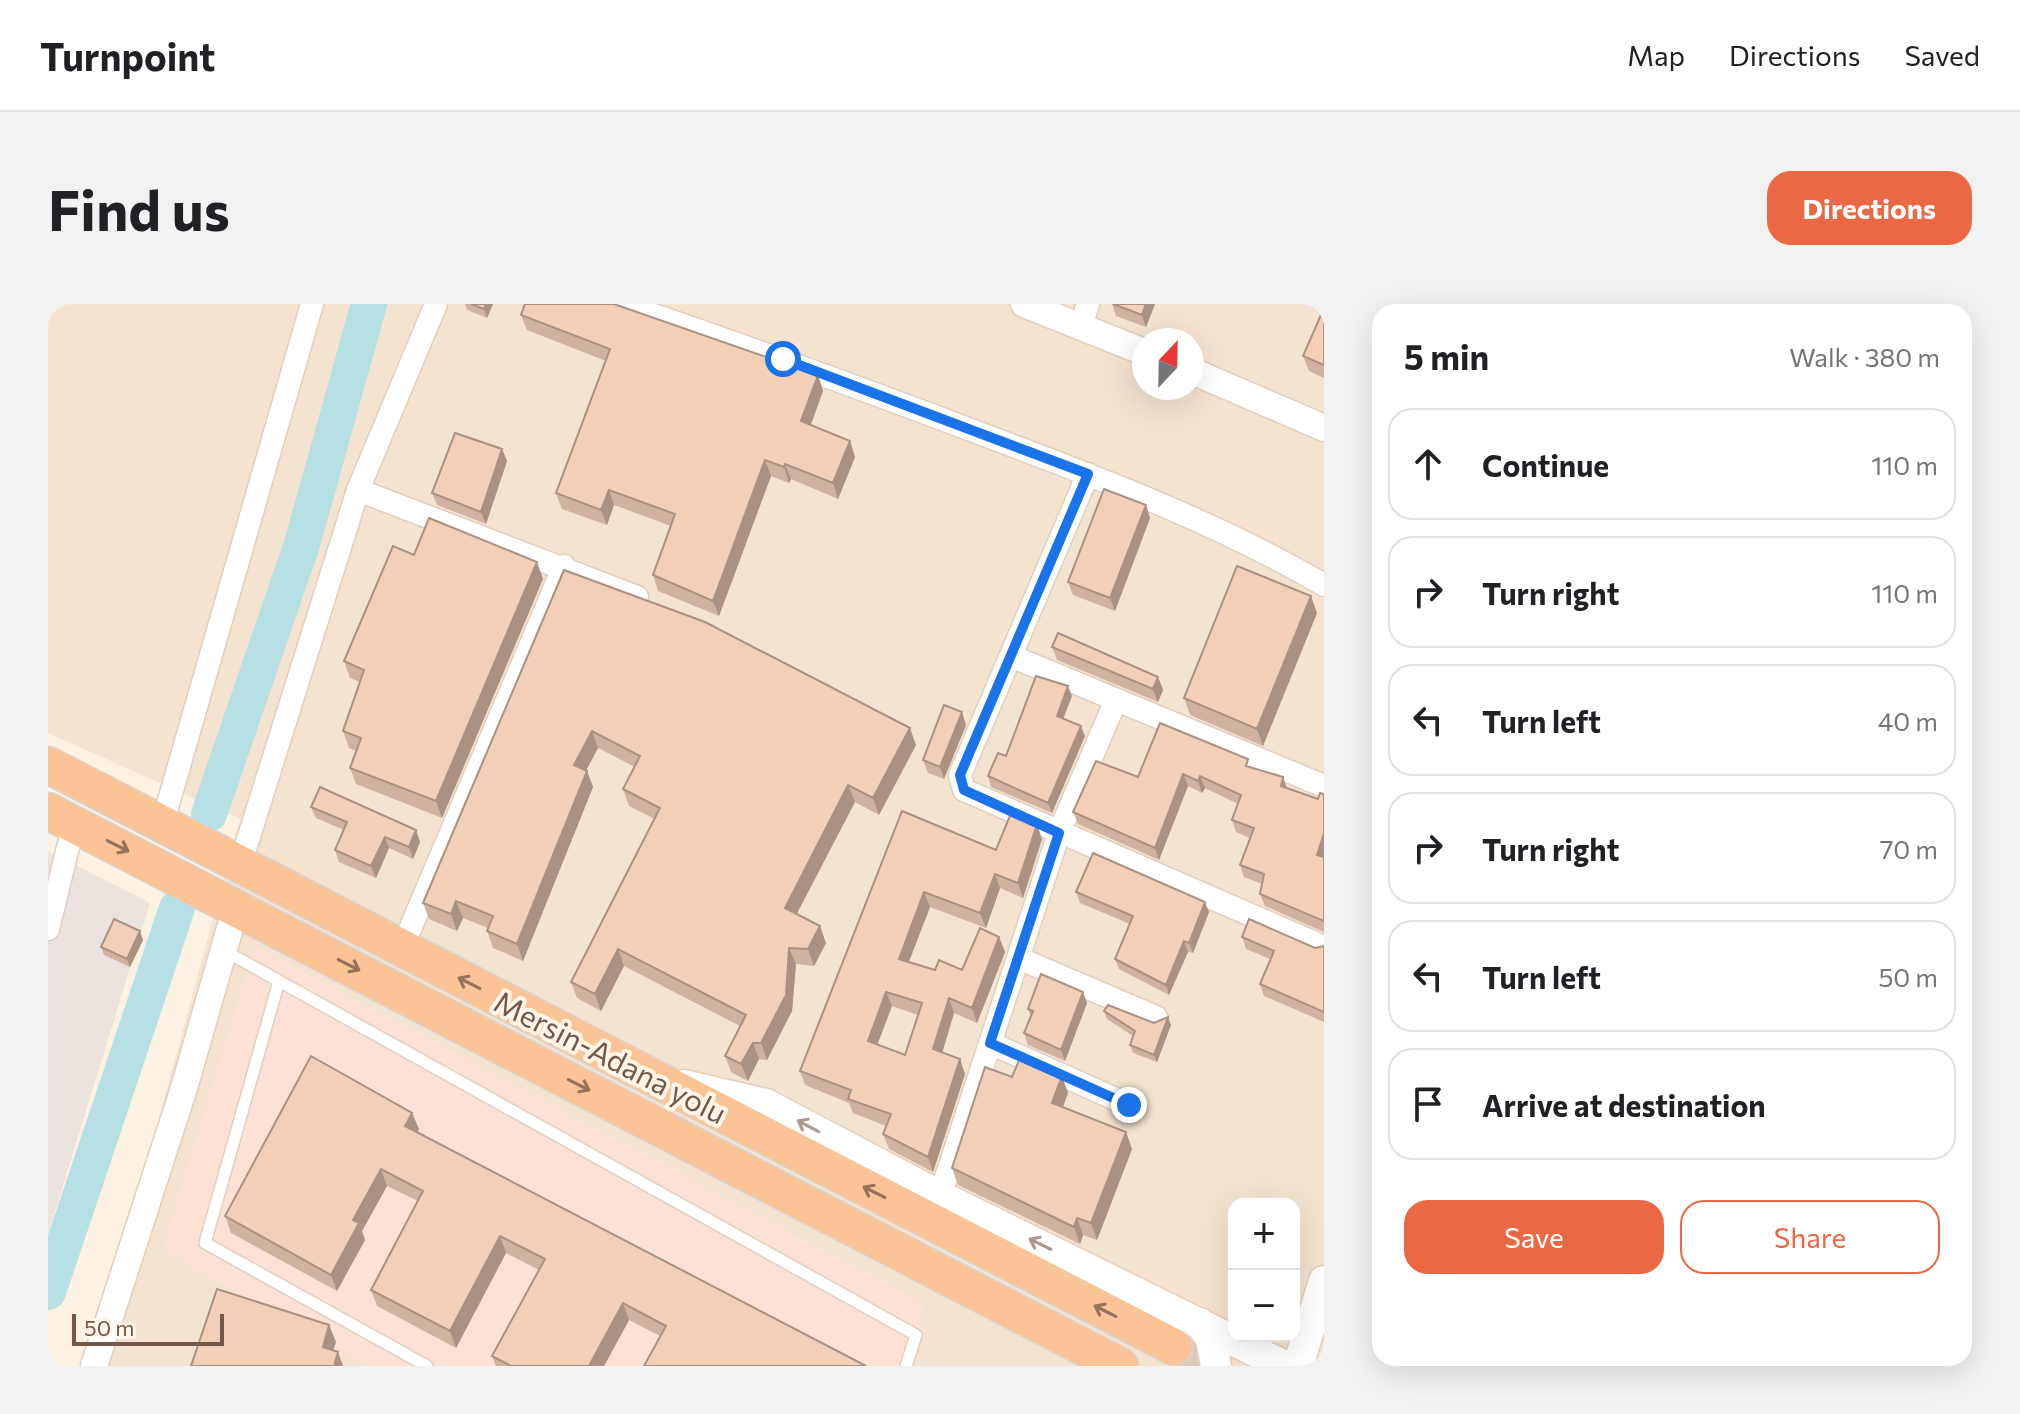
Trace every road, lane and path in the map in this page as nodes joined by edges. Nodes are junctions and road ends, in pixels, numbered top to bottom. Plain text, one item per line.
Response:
1 (312, 304) edge
2 (436, 304) edge
3 (622, 304) edge
4 (1024, 304) edge
5 (1085, 315) edge
6 (1132, 344) edge
7 (1204, 376) edge
8 (1324, 428) edge
9 (1088, 474) junction
10 (358, 490) junction
11 (564, 568) junction
12 (1324, 585) edge
13 (664, 608) edge
14 (1011, 656) junction
15 (1116, 700) junction
16 (48, 764) edge
17 (1324, 786) edge
18 (150, 818) junction
19 (59, 820) edge
20 (1059, 833) junction
21 (240, 865) junction
22 (236, 907) junction
23 (48, 929) edge
24 (1324, 947) edge
25 (402, 948) junction
26 (224, 950) junction
27 (1018, 958) junction
28 (279, 981) junction
29 (1156, 1017) dead end
30 (990, 1043) junction
31 (649, 1076) junction
32 (1129, 1105) dead end
33 (630, 1111) junction
34 (940, 1196) junction
35 (1314, 1297) edge
36 (1200, 1323) junction
37 (1228, 1325) edge
38 (1174, 1347) tunnel mouth
39 (94, 1366) edge
40 (427, 1366) edge
41 (906, 1366) edge
42 (1082, 1366) edge
43 (1120, 1366) edge
44 (1216, 1366) edge
45 (1285, 1366) edge
46 (1298, 1366) edge

1 - 18 street
2 - 10 street
3 - 9 street
4 - 5 street
5 - 6 street
7 - 8 street
9 - 12 street
9 - 14 street
10 - 11 street
10 - 21 street
11 - 13 street
11 - 25 street
14 - 15 street
14 - 20 street
15 - 17 street
15 - 20 street
16 - 18 highway, Mersin-Adana yolu
18 - 21 highway, Mersin-Adana yolu
19 -> 22 highway, Mersin-Adana yolu
19 - 23 street
20 - 24 street
20 - 27 street
21 - 25 highway, Mersin-Adana yolu
22 - 26 street
22 -> 33 highway, Mersin-Adana yolu
31 -> 25 highway, Mersin-Adana yolu
26 - 28 lane
26 - 39 street
27 - 29 street
27 - 30 street
28 - 40 lane
28 - 41 lane
30 - 32 street
30 - 34 street
34 -> 31 main road
38 -> 31 highway, Mersin-Adana yolu
33 - 42 main road
33 - 43 highway, Mersin-Adana yolu
36 -> 34 main road
35 - 46 main road
36 - 37 main road
36 - 44 main road
36 - 45 main road

